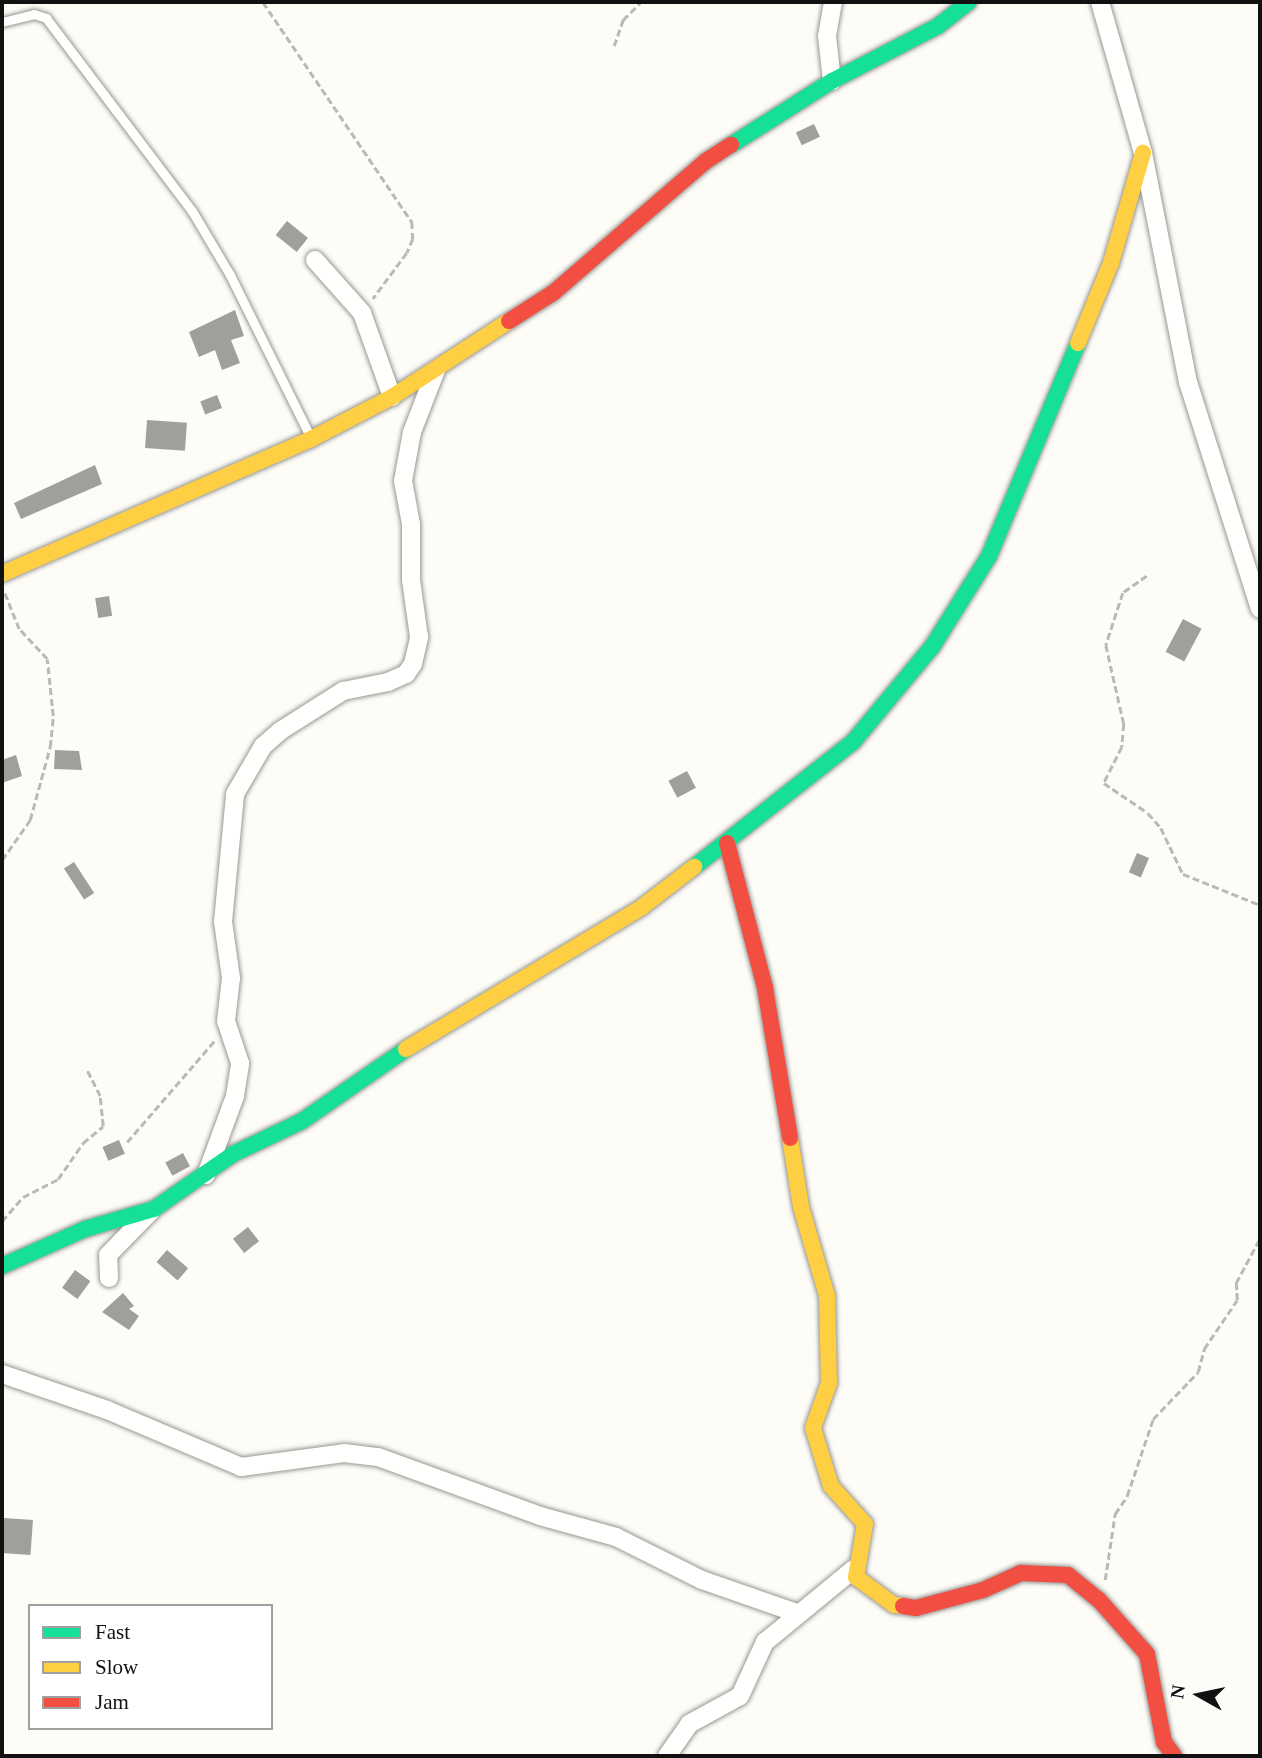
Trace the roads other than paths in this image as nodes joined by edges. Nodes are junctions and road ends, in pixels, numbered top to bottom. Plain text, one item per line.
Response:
1 (833, 2) edge
2 (969, 2) edge
3 (1100, 2) edge
4 (2, 22) edge
5 (832, 81) junction
6 (1143, 153) junction
7 (315, 260) dead end
8 (436, 370) junction
9 (393, 397) junction
10 (311, 439) junction
11 (2, 574) edge
12 (1260, 609) edge
13 (727, 843) junction
14 (205, 1176) junction
15 (154, 1209) junction
16 (2, 1266) edge
17 (109, 1278) dead end
18 (2, 1374) edge
19 (854, 1569) junction
20 (797, 1613) junction
21 (667, 1756) edge
22 (1174, 1756) edge

1 - 5 street
2 - 5 street
3 - 6 street
4 - 10 lane
5 - 8 street
6 - 12 street
6 - 13 street
7 - 9 street
8 - 9 street
8 - 14 street
9 - 10 street
10 - 11 street
13 - 14 street
13 - 19 street
14 - 15 street
15 - 16 street
15 - 17 street
18 - 20 street
19 - 20 street
19 - 22 street
20 - 21 street

